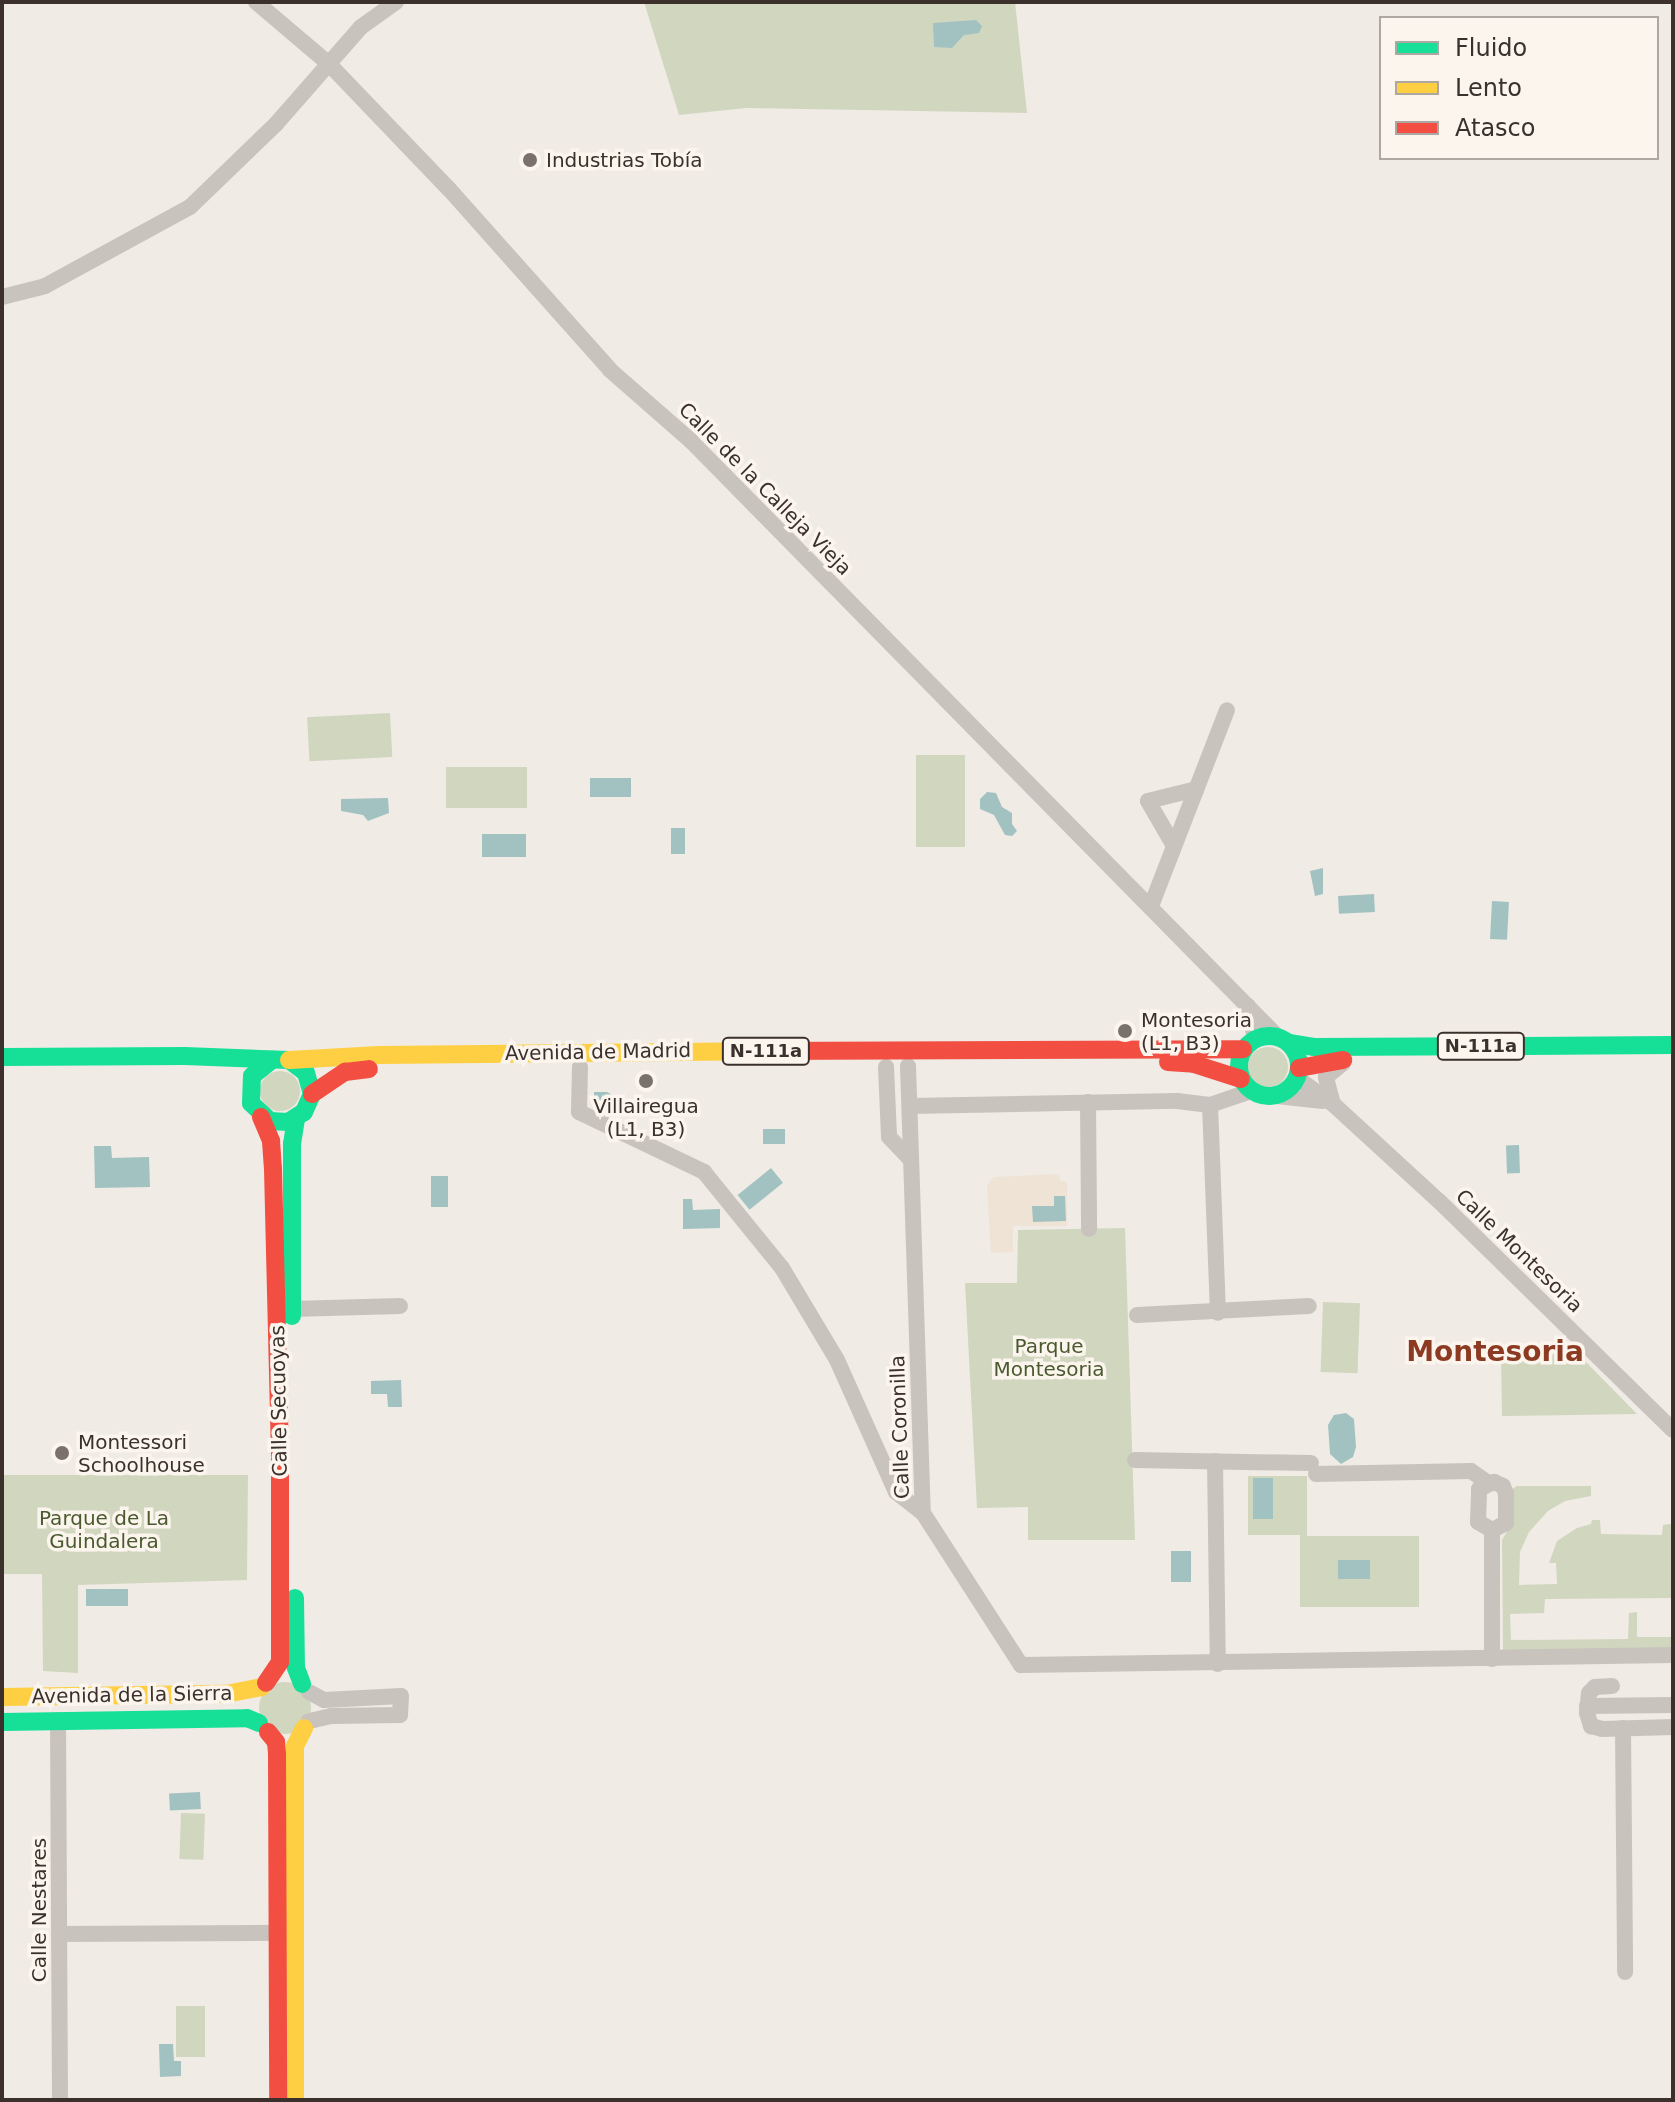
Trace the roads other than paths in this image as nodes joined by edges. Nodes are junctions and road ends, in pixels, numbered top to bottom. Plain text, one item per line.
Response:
1 (256, 2) edge
2 (396, 2) edge
3 (329, 64) junction
4 (2, 297) edge
5 (1227, 710) dead end
6 (1197, 789) junction
7 (1174, 846) junction
8 (1151, 906) junction
9 (1247, 1004) junction
10 (1284, 1040) junction
11 (1249, 1044) junction
12 (1673, 1045) edge
13 (2, 1057) edge
14 (280, 1060) junction
15 (1673, 1060) edge
16 (1349, 1061) junction
17 (908, 1066) junction
18 (580, 1067) junction
19 (886, 1067) junction
20 (2, 1072) edge
21 (1298, 1073) junction
22 (1246, 1085) junction
23 (248, 1094) junction
24 (312, 1094) junction
25 (1277, 1096) junction
26 (1088, 1102) junction
27 (1333, 1104) junction
28 (1210, 1105) junction
29 (910, 1106) junction
30 (261, 1117) junction
31 (296, 1118) junction
32 (910, 1159) junction
33 (1089, 1229) dead end
34 (400, 1306) dead end
35 (1309, 1306) dead end
36 (291, 1309) junction
37 (1218, 1313) junction
38 (1137, 1315) dead end
39 (1673, 1430) edge
40 (1135, 1460) dead end
41 (1215, 1461) junction
42 (1488, 1483) junction
43 (923, 1513) junction
44 (1492, 1530) junction
45 (1673, 1655) edge
46 (1492, 1659) junction
47 (1218, 1664) junction
48 (264, 1685) junction
49 (1612, 1686) dead end
50 (306, 1688) junction
51 (2, 1697) edge
52 (1673, 1705) edge
53 (1587, 1706) junction
54 (58, 1720) junction
55 (2, 1722) edge
56 (307, 1724) junction
57 (1673, 1727) edge
58 (263, 1728) junction
59 (1623, 1728) junction
60 (280, 1933) junction
61 (59, 1934) junction
62 (1625, 1972) dead end
63 (60, 2100) edge
64 (278, 2100) edge
65 (295, 2100) edge

1 - 3 street, Calle de la Calleja Vieja
2 - 3 street
3 - 4 street
3 - 8 street, Calle de la Calleja Vieja
5 - 6 street
6 - 7 street
6 - 7 street
7 - 8 street
8 - 9 street, Calle de la Calleja Vieja
9 - 10 street
9 - 11 street
10 - 11 main road, N-111a
10 - 12 main road, N-111a
10 - 21 main road
11 - 14 main road, Avenida de Madrid / N-111a
11 - 22 main road
13 - 14 main road, Avenida de Madrid / N-111a
14 - 23 main road
14 - 24 main road
15 - 16 main road, N-111a
16 - 21 main road, N-111a
16 - 27 street
17 - 19 main road, Avenida de Madrid / N-111a
17 - 22 main road, Avenida de Madrid / N-111a
17 - 29 street, Calle Coronilla
18 - 19 main road, Avenida de Madrid / N-111a
18 - 24 main road, Avenida de Madrid / N-111a
18 - 43 street
19 - 32 street
20 - 23 main road
21 - 25 main road
21 - 27 street, Calle Montesoria
22 - 25 main road, N-111a
22 - 28 street
23 - 30 main road
24 - 31 main road, N-111a
25 - 27 street
26 - 28 street
26 - 29 street
26 - 33 street
27 - 39 street, Calle Montesoria
28 - 37 street
29 - 32 street, Calle Coronilla
30 - 31 main road
30 - 48 main road, Calle Secuoyas
31 - 36 main road, Calle Secuoyas
32 - 43 street, Calle Coronilla
34 - 36 street
35 - 37 street
36 - 50 main road, Calle Secuoyas
37 - 38 street
40 - 41 street
41 - 42 street
41 - 47 street
42 - 44 street
42 - 44 street
43 - 47 street, Calle Coronilla
44 - 46 street
45 - 46 street
46 - 47 street
48 - 50 main road
48 - 51 main road, Avenida de la Sierra
48 - 58 main road
49 - 53 street
50 - 56 main road
50 - 56 street
52 - 53 street
53 - 59 street
54 - 55 main road, Avenida de la Sierra
54 - 58 main road, Avenida de la Sierra
54 - 61 street, Calle Nestares
56 - 58 main road
56 - 65 main road
57 - 59 street
58 - 60 main road
59 - 62 street
60 - 61 street
60 - 64 main road
61 - 63 street, Calle Nestares

